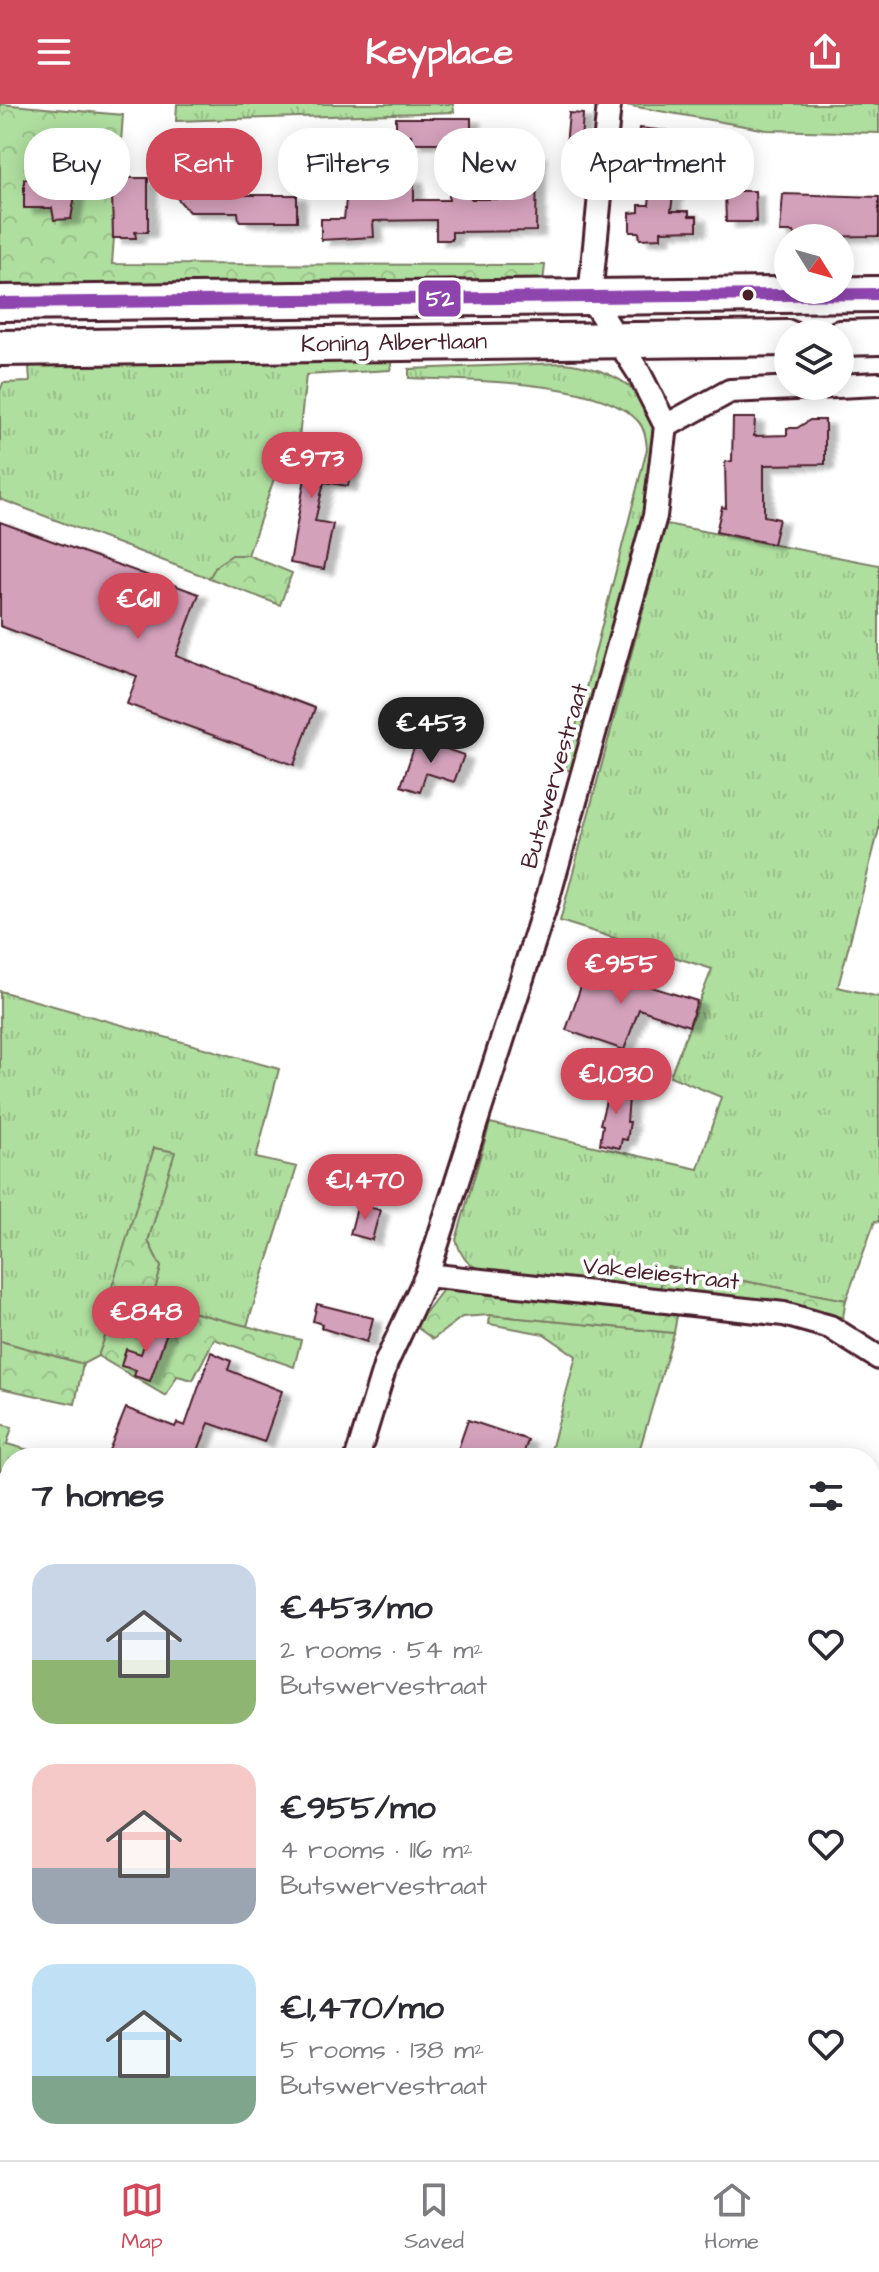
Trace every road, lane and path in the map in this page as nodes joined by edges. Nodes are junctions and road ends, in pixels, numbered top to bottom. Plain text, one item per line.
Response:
1 (609, 104) edge
2 (879, 294) edge
3 (590, 297) junction
4 (0, 303) edge
5 (879, 337) edge
6 (774, 338) edge
7 (854, 338) edge
8 (619, 340) junction
9 (0, 348) edge
10 (879, 384) edge
11 (666, 426) junction
12 (427, 1275) junction
13 (879, 1358) edge
14 (360, 1448) edge

1 - 3 street
2 - 3 main road, Koning Albertlaan
3 - 4 main road, Koning Albertlaan
3 - 8 street
5 - 7 main road
6 - 8 main road, Koning Albertlaan
8 - 9 main road, Koning Albertlaan
8 - 11 street
10 - 11 street
11 - 12 street, Butswervestraat
12 - 13 street, Vakeleiestraat
12 - 14 street, Butswervestraat

